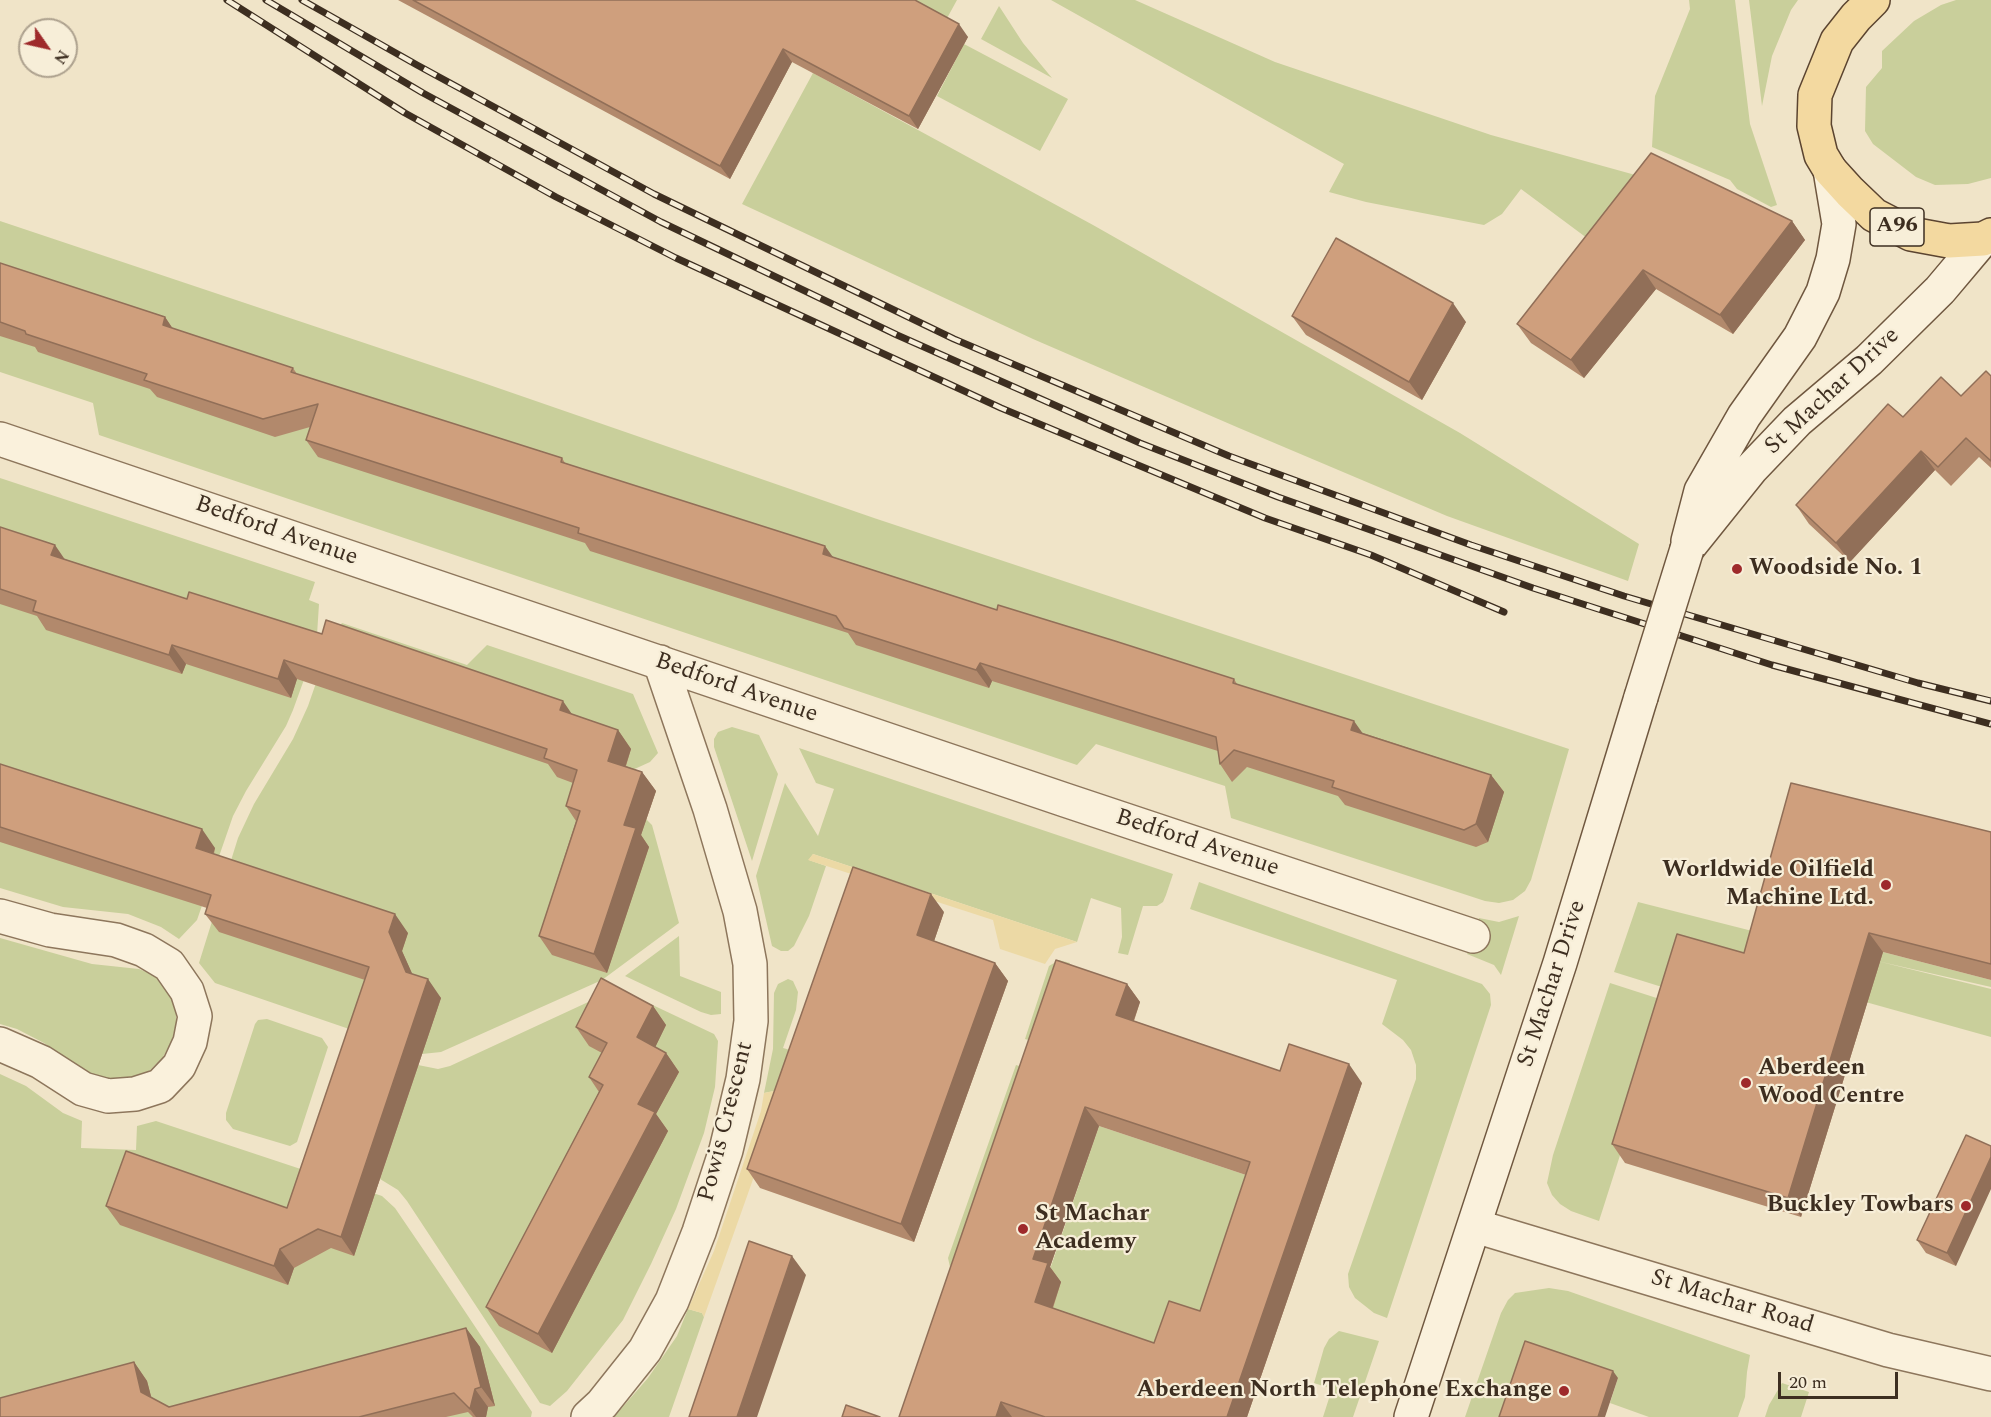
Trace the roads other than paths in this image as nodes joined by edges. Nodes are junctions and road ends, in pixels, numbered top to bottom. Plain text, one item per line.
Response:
1 (1864, 6) edge
2 (1830, 170) junction
3 (1987, 237) edge
4 (0, 439) edge
5 (1687, 549) junction
6 (660, 662) junction
7 (0, 916) edge
8 (1473, 936) dead end
9 (0, 1044) edge
10 (1475, 1226) junction
11 (1991, 1374) edge
12 (588, 1417) edge
13 (1411, 1417) edge

1 - 2 main road, A96
2 - 3 main road, A96
2 - 5 street, St Machar Drive
3 - 5 street, St Machar Drive
4 - 6 street, Bedford Avenue
5 - 10 street, St Machar Drive, bridge
6 - 8 street, Bedford Avenue
6 - 12 street, Powis Crescent
7 - 9 street
10 - 11 street, St Machar Road
10 - 13 street, St Machar Drive

